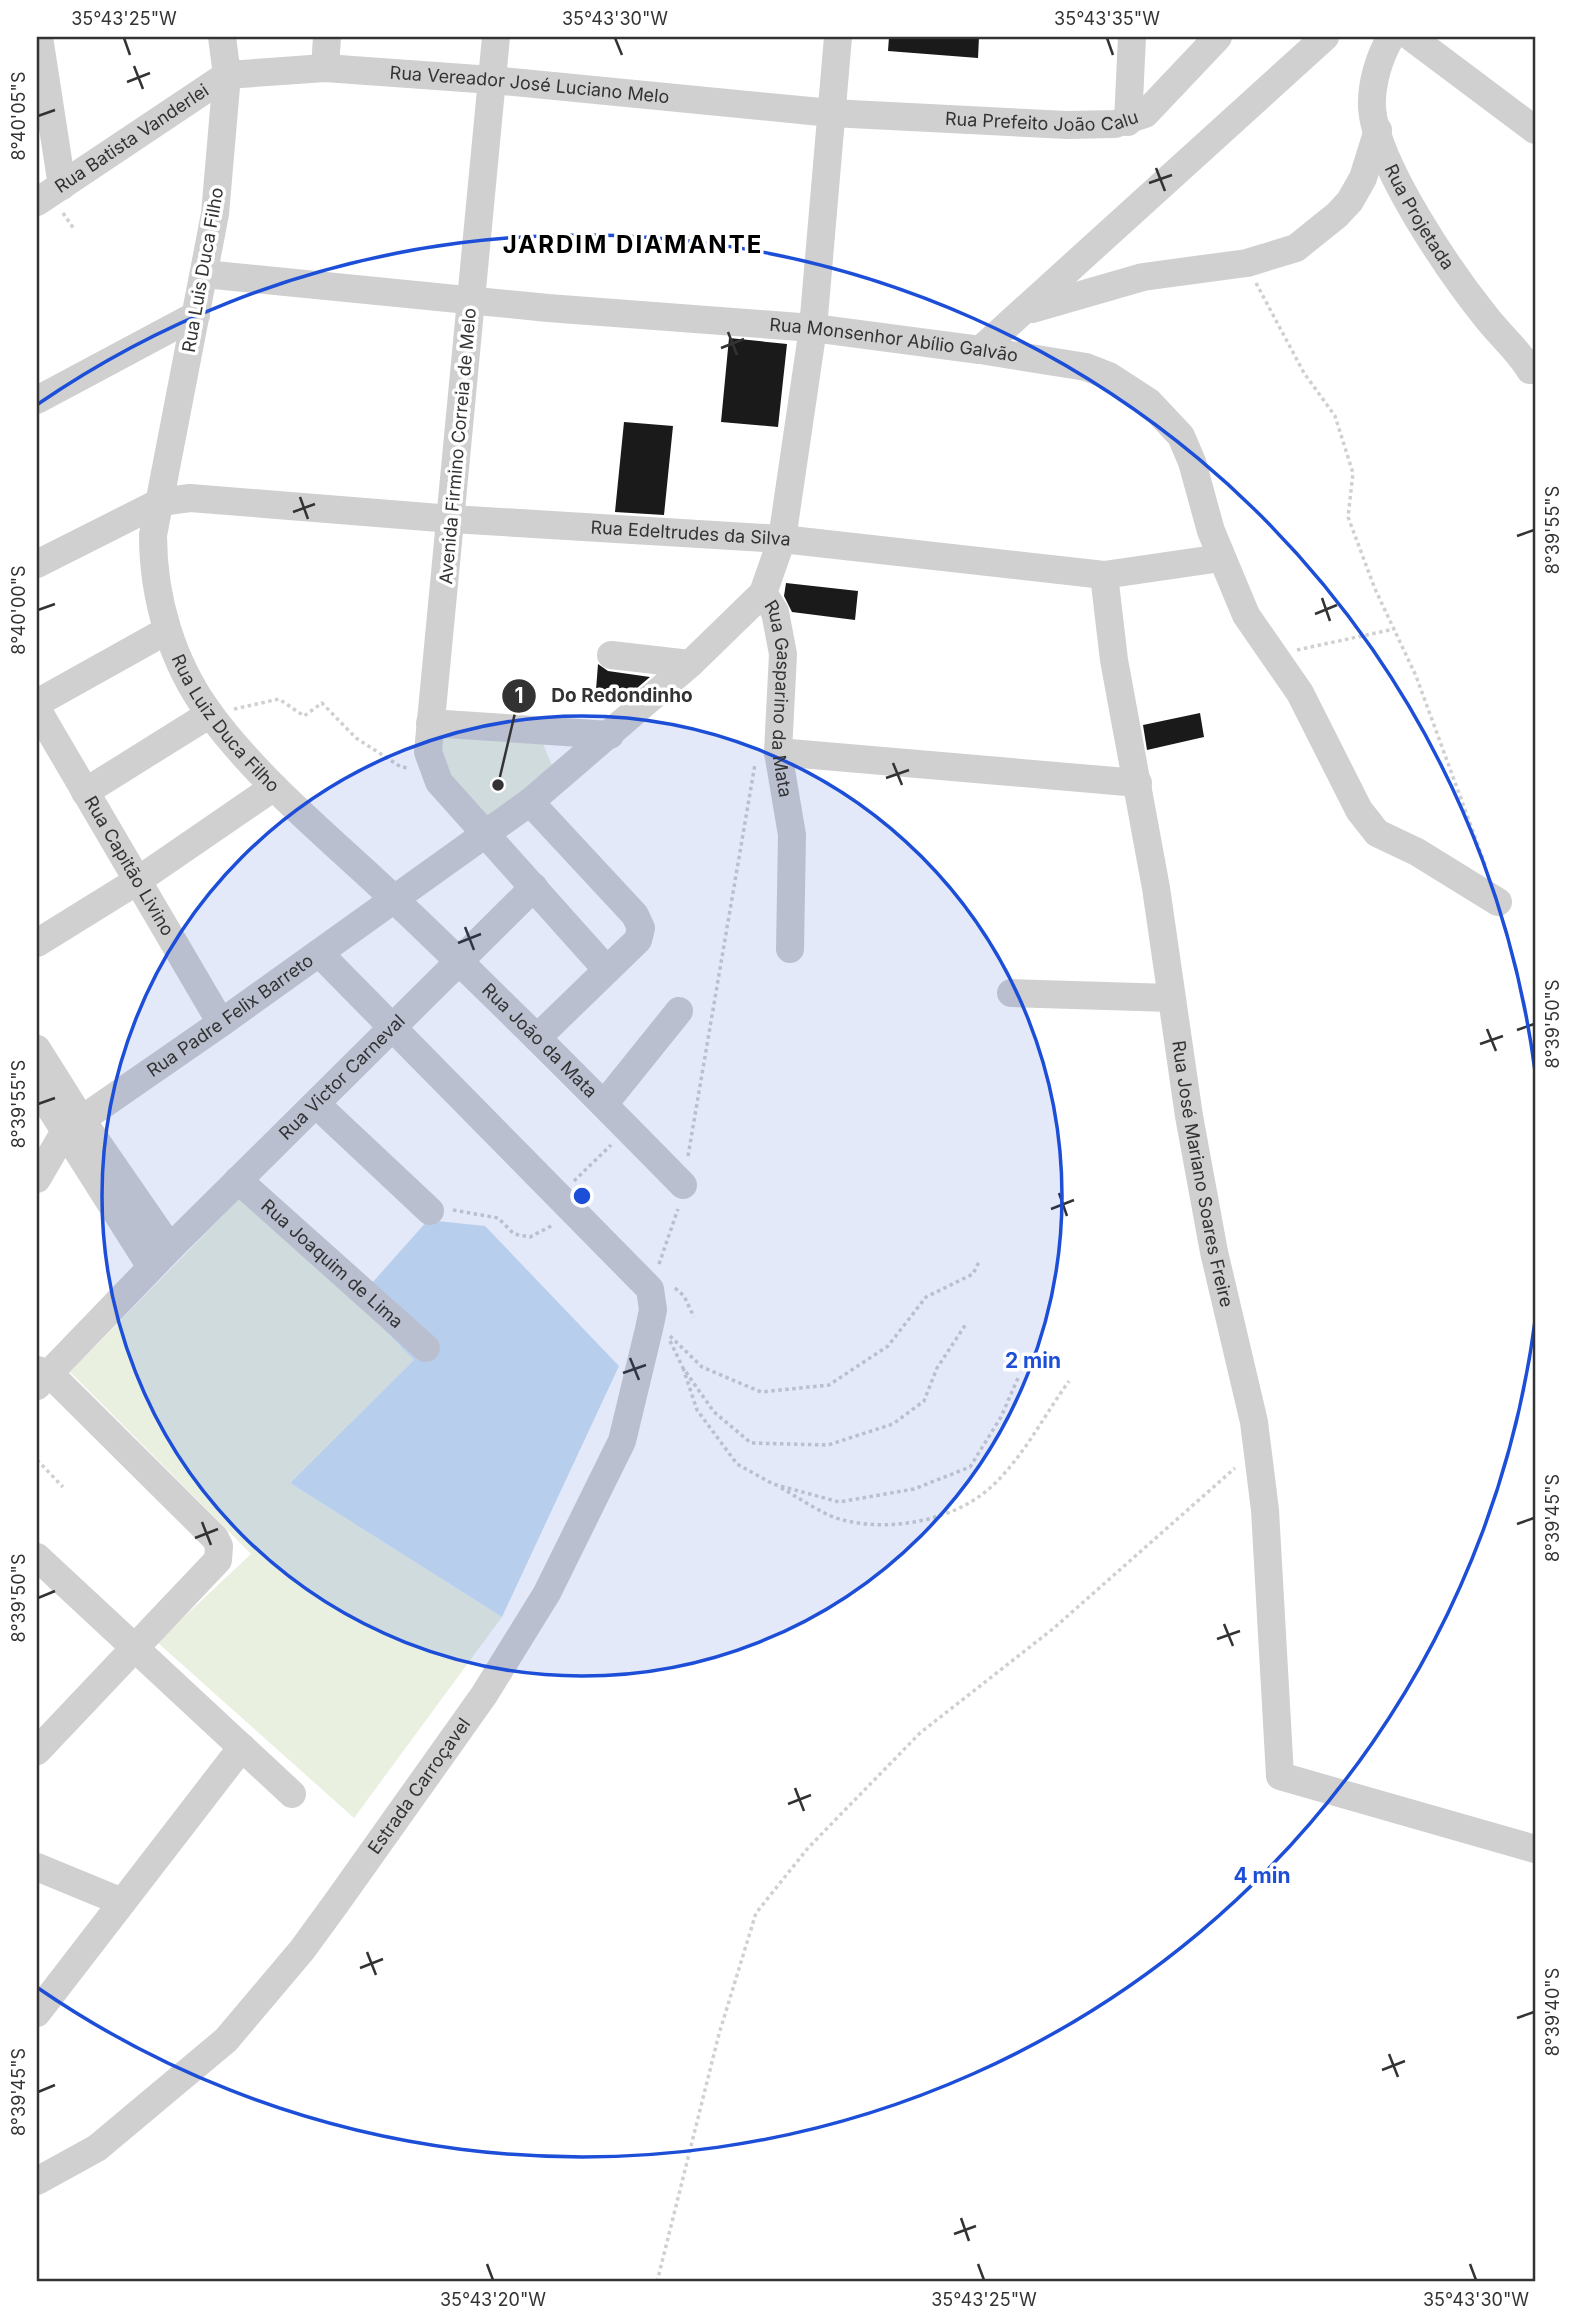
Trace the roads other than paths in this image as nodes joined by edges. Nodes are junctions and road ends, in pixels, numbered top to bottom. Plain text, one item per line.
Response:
1 (39, 37) edge
2 (222, 37) edge
3 (327, 37) edge
4 (496, 37) edge
5 (838, 37) edge
6 (1132, 37) edge
7 (1218, 37) edge
8 (1325, 37) edge
9 (1391, 37) edge
10 (1411, 37) edge
11 (325, 68) junction
12 (227, 75) junction
13 (492, 80) junction
14 (831, 113) junction
15 (1128, 122) junction
16 (1378, 130) junction
17 (1535, 131) edge
18 (62, 186) junction
19 (37, 202) edge
20 (204, 274) junction
21 (472, 299) junction
22 (1022, 312) junction
23 (196, 315) junction
24 (813, 328) junction
25 (979, 350) junction
26 (1535, 370) edge
27 (37, 400) edge
28 (160, 502) junction
29 (452, 519) junction
30 (782, 539) junction
31 (1221, 558) junction
32 (37, 564) edge
33 (1104, 575) junction
34 (764, 593) junction
35 (166, 631) junction
36 (611, 655) dead end
37 (690, 664) junction
38 (37, 703) edge
39 (37, 709) edge
40 (210, 714) junction
41 (430, 723) junction
42 (610, 735) junction
43 (778, 752) junction
44 (1138, 783) junction
45 (274, 787) junction
46 (85, 792) junction
47 (530, 802) junction
48 (487, 835) junction
49 (137, 881) junction
50 (534, 887) junction
51 (393, 898) junction
52 (1498, 902) road end
53 (37, 943) edge
54 (790, 949) dead end
55 (319, 953) junction
56 (458, 960) junction
57 (607, 970) junction
58 (1012, 993) dead end
59 (1171, 998) junction
60 (679, 1011) dead end
61 (221, 1023) junction
62 (391, 1028) junction
63 (539, 1036) junction
64 (37, 1049) edge
65 (37, 1087) edge
66 (605, 1103) junction
67 (316, 1104) junction
68 (73, 1125) junction
69 (37, 1179) edge
70 (238, 1180) junction
71 (683, 1185) road end
72 (430, 1211) road end
73 (161, 1257) junction
74 (426, 1348) dead end
75 (41, 1377) edge
76 (37, 1557) edge
77 (134, 1647) junction
78 (242, 1746) junction
79 (37, 1751) edge
80 (292, 1794) dead end
81 (1535, 1849) edge
82 (37, 1867) edge
83 (122, 1902) junction
84 (37, 2013) edge
85 (37, 2181) edge

1 - 18 street
2 - 12 street, Rua Luis Duca Filho
3 - 11 street
4 - 13 street, Avenida Firmino Correia de Melo
5 - 14 street, Rua Gasparino da Mata
6 - 15 street
7 - 15 street, Rua Prefeito João Calu
8 - 22 street
9 - 16 street, Rua Projetada
10 - 17 street
11 - 12 street, Rua Vereador José Luciano Melo
11 - 13 street, Rua Vereador José Luciano Melo
12 - 18 street, Rua Batista Vanderlei
12 - 20 street, Rua Luis Duca Filho
13 - 14 street, Rua Vereador José Luciano Melo
13 - 21 street, Avenida Firmino Correia de Melo
14 - 15 street, Rua Prefeito João Calu
14 - 24 street, Rua Gasparino da Mata
16 - 22 street
16 - 26 street, Rua Projetada
18 - 19 street, Rua Batista Vanderlei
20 - 21 street, Rua Monsenhor Abílio Galvão
20 - 23 street, Rua Luis Duca Filho
21 - 24 street, Rua Monsenhor Abílio Galvão
21 - 29 street, Avenida Firmino Correia de Melo
22 - 25 street
23 - 27 street
23 - 28 street, Rua Luis Duca Filho
24 - 25 street, Rua Monsenhor Abílio Galvão
24 - 30 street, Rua Gasparino da Mata
25 - 31 street, Rua Monsenhor Abílio Galvão
28 - 29 street, Rua Edeltrudes da Silva
28 - 32 street
28 - 35 street, Rua Luiz Duca Filho
29 - 30 street, Rua Edeltrudes da Silva
29 - 41 street, Avenida Firmino Correia de Melo
30 - 33 street, Rua Edeltrudes da Silva
30 - 34 street, Rua Gasparino da Mata
31 - 33 street, Rua Edeltrudes da Silva
31 - 52 street, Rua Monsenhor Abílio Galvão
33 - 44 street, Rua José Mariano Soares Freire
34 - 37 street, Rua Padre Felix Barreto
34 - 43 street, Rua Gasparino da Mata
35 - 38 street
35 - 40 street, Rua Luiz Duca Filho
36 - 37 street
37 - 42 street, Rua Padre Felix Barreto
39 - 46 street, Rua Capitão Livino
40 - 45 street, Rua Luiz Duca Filho
40 - 46 street
41 - 42 street
41 - 48 street, Avenida Firmino Correia de Melo
42 - 47 street, Rua Padre Felix Barreto
43 - 44 street
43 - 54 street, Rua Gasparino da Mata
44 - 59 street, Rua José Mariano Soares Freire
45 - 49 street
45 - 51 street, Rua Luiz Duca Filho
46 - 49 street, Rua Capitão Livino
47 - 48 street, Rua Padre Felix Barreto
47 - 57 street
48 - 50 street
48 - 51 street, Rua Padre Felix Barreto
49 - 53 street
49 - 61 street, Rua Capitão Livino
50 - 56 street, Rua Victor Carneval
50 - 57 street
51 - 55 street, Rua Padre Felix Barreto
51 - 56 street, Rua João da Mata
55 - 61 street, Rua Padre Felix Barreto
55 - 62 street
56 - 62 street, Rua Victor Carneval
56 - 63 street, Rua João da Mata
57 - 63 street
58 - 59 street
59 - 81 street, Rua José Mariano Soares Freire
60 - 66 street
61 - 68 street, Rua Padre Felix Barreto
62 - 67 street, Rua Victor Carneval
62 - 85 street, Estrada Carroçavel
63 - 66 street, Rua João da Mata
64 - 68 street
65 - 68 street
66 - 71 street, Rua João da Mata
67 - 70 street, Rua Victor Carneval
67 - 72 street
68 - 69 street
68 - 73 street
70 - 73 street, Rua Victor Carneval
70 - 74 street, Rua Joaquim de Lima
73 - 75 street, Rua Victor Carneval
75 - 77 street
76 - 77 street
77 - 78 street
77 - 79 street
78 - 80 street
78 - 83 street
82 - 83 street
83 - 84 street

